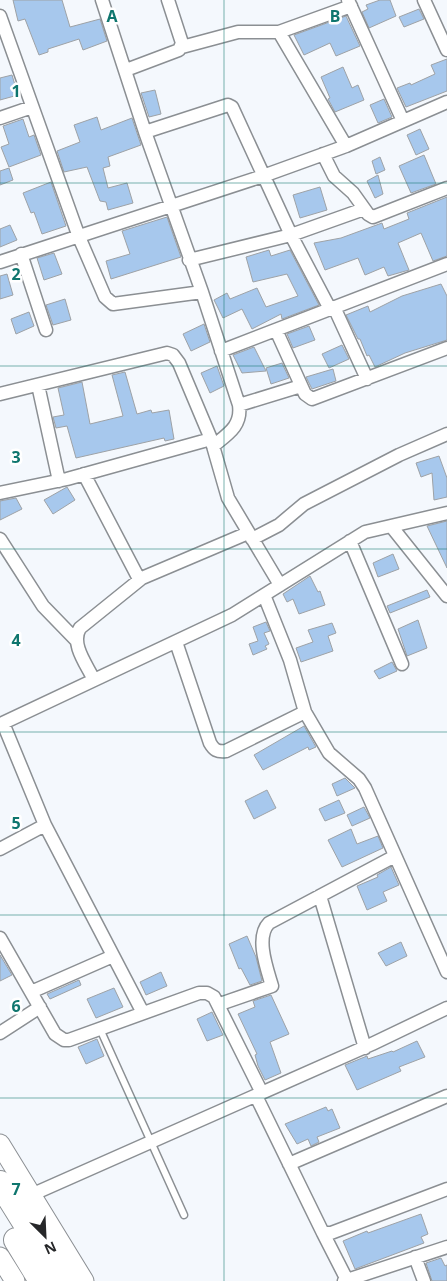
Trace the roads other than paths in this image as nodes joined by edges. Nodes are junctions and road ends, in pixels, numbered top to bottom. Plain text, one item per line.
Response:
1 (102, 0) edge
2 (168, 0) edge
3 (424, 0) edge
4 (349, 2) edge
5 (0, 16) edge
6 (279, 32) junction
7 (182, 47) junction
8 (447, 50) edge
9 (126, 70) junction
10 (447, 102) edge
11 (32, 107) junction
12 (0, 118) edge
13 (402, 122) junction
14 (145, 132) junction
15 (346, 146) junction
16 (323, 154) junction
17 (263, 176) junction
18 (447, 188) edge
19 (170, 206) junction
20 (368, 214) junction
21 (291, 235) junction
22 (79, 237) junction
23 (21, 254) junction
24 (189, 260) junction
25 (0, 262) edge
26 (447, 264) edge
27 (202, 292) junction
28 (332, 308) junction
29 (46, 330) dead end
30 (276, 330) junction
31 (447, 348) edge
32 (221, 351) junction
33 (367, 379) junction
34 (38, 385) junction
35 (301, 386) junction
36 (0, 394) edge
37 (239, 405) junction
38 (447, 434) edge
39 (212, 442) junction
40 (84, 474) junction
41 (59, 481) junction
42 (0, 493) edge
43 (447, 512) edge
44 (391, 526) junction
45 (250, 536) junction
46 (0, 539) edge
47 (350, 541) junction
48 (139, 579) junction
49 (280, 585) junction
50 (264, 595) junction
51 (447, 596) edge
52 (76, 640) junction
53 (176, 642) junction
54 (402, 664) dead end
55 (94, 680) junction
56 (305, 712) junction
57 (2, 721) edge
58 (44, 825) junction
59 (0, 849) edge
60 (395, 856) junction
61 (320, 896) junction
62 (0, 938) edge
63 (113, 956) junction
64 (447, 972) edge
65 (31, 992) junction
66 (220, 1004) junction
67 (40, 1007) junction
68 (447, 1008) edge
69 (143, 1013) junction
70 (100, 1029) junction
71 (0, 1033) edge
72 (365, 1048) junction
73 (259, 1094) junction
74 (447, 1096) edge
75 (152, 1142) junction
76 (0, 1144) edge
77 (289, 1164) junction
78 (0, 1183) edge
79 (447, 1189) edge
80 (31, 1195) junction
81 (0, 1214) edge
82 (184, 1215) dead end
83 (323, 1233) junction
84 (447, 1247) edge
85 (0, 1257) edge
86 (415, 1258) junction
87 (15, 1281) edge
88 (41, 1281) edge
89 (61, 1281) edge
90 (84, 1281) edge
91 (346, 1281) edge
92 (424, 1281) edge

1 - 9 street
2 - 7 street
3 - 8 street
4 - 6 street
4 - 13 street
5 - 11 street
6 - 7 street
6 - 15 street
7 - 9 street
9 - 14 street
10 - 13 street
11 - 12 street
11 - 22 street
13 - 15 street
14 - 17 street
14 - 19 street
15 - 16 street
16 - 17 street
16 - 20 street
17 - 19 street
17 - 21 street
18 - 20 street
19 - 22 street
19 - 24 street
20 - 21 street
21 - 24 street
21 - 28 street
22 - 23 street
22 - 27 street
23 - 25 street
23 - 29 street
24 - 27 street
26 - 28 street
27 - 32 street
28 - 30 street
28 - 33 street
30 - 32 street
30 - 35 street
31 - 33 street
32 - 37 street
33 - 35 street
34 - 36 street
34 - 39 street
34 - 41 street
35 - 37 street
37 - 39 street
38 - 45 street
39 - 40 street
39 - 45 street
40 - 41 street
40 - 48 street
41 - 42 street
43 - 44 street
44 - 47 street
44 - 51 street
45 - 48 street
45 - 49 street
46 - 52 street
47 - 49 street
47 - 54 street
48 - 52 street
49 - 50 street
50 - 53 street
50 - 56 street
52 - 55 street
53 - 55 street
53 - 56 street
55 - 57 street
56 - 60 street
57 - 58 street
58 - 59 street
58 - 63 street
60 - 61 street
60 - 64 street
61 - 66 street
61 - 72 street
62 - 65 street
63 - 65 street
63 - 69 street
65 - 67 street
66 - 69 street
66 - 73 street
67 - 70 street
67 - 71 street
68 - 72 street
69 - 70 street
70 - 75 lane
72 - 73 street
73 - 75 street
73 - 77 street
74 - 77 street
75 - 80 street
75 - 82 lane
76 - 80 main road
77 - 83 street
78 - 89 highway
79 - 83 street
80 - 90 main road
81 - 88 highway
83 - 91 street
84 - 86 street
85 - 87 main road
86 - 91 street
86 - 92 street

